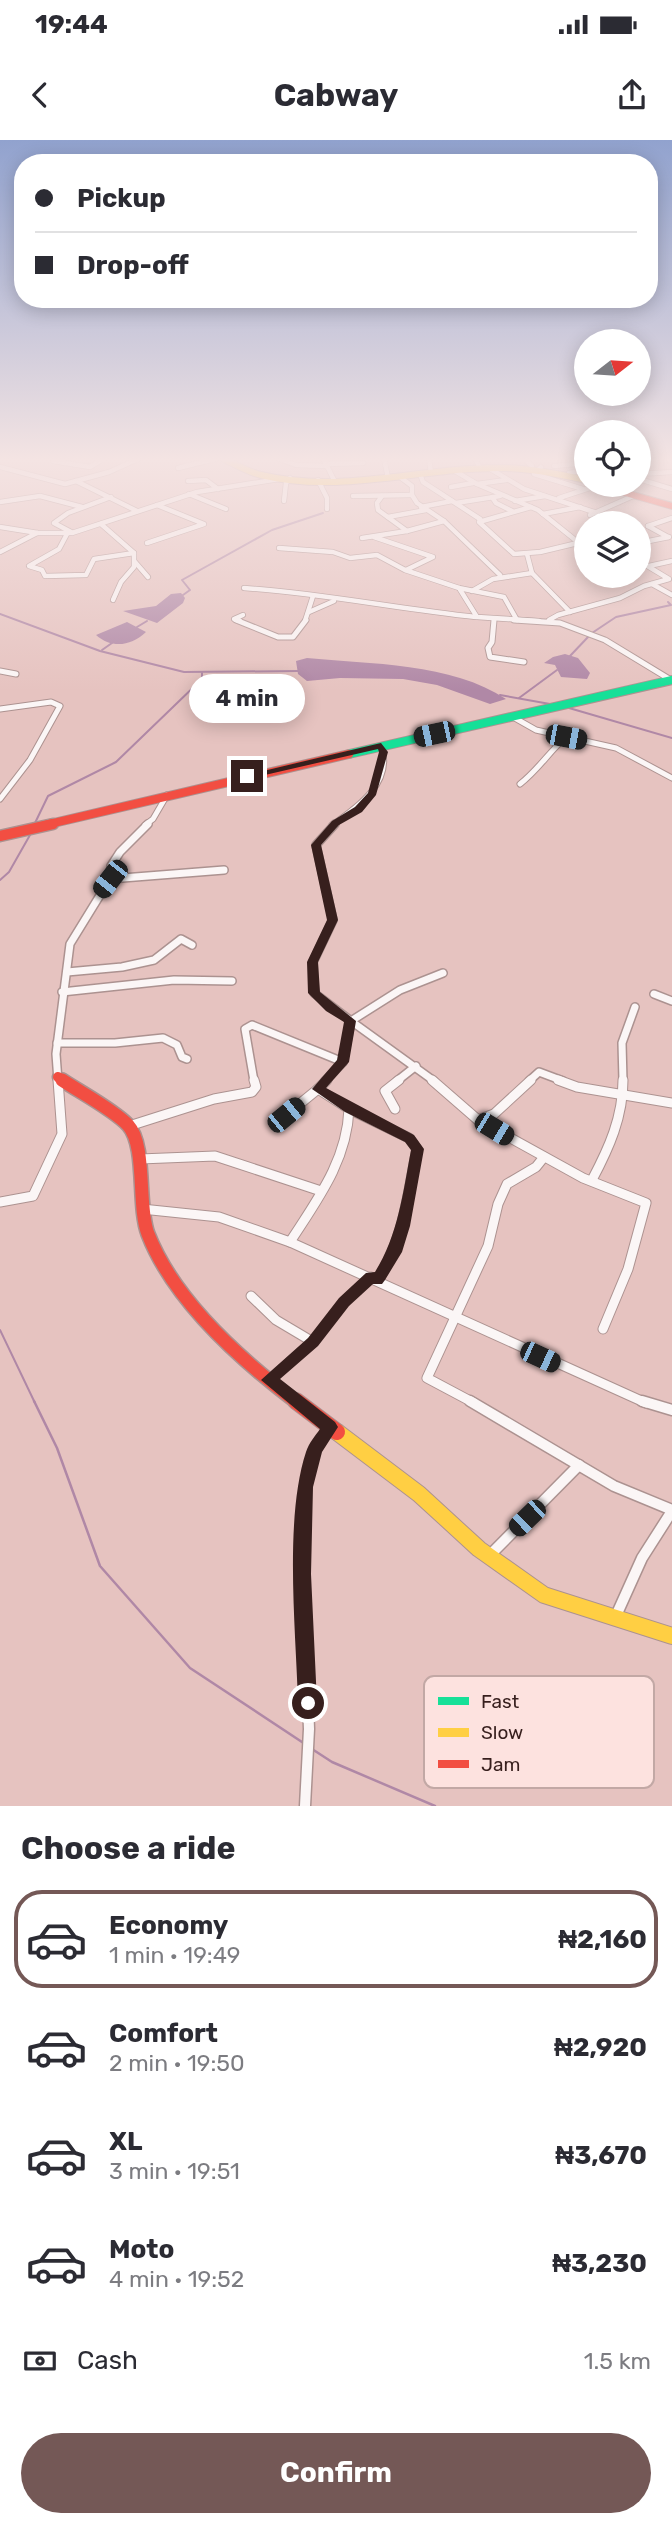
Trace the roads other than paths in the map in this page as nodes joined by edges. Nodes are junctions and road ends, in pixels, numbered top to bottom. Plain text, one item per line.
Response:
1 (33, 536) edge
2 (69, 536) edge
3 (114, 536) edge
4 (169, 536) edge
5 (381, 536) edge
6 (459, 536) edge
7 (492, 536) edge
8 (374, 537) junction
9 (362, 538) dead end
10 (671, 538) edge
11 (651, 541) edge
12 (147, 543) dead end
13 (574, 543) edge
14 (279, 548) dead end
15 (0, 552) edge
16 (134, 553) junction
17 (527, 554) junction
18 (672, 561) edge
19 (135, 562) junction
20 (651, 566) edge
21 (651, 567) edge
22 (405, 570) junction
23 (532, 573) junction
24 (500, 575) junction
25 (148, 577) dead end
26 (670, 581) edge
27 (652, 583) junction
28 (244, 588) dead end
29 (459, 588) junction
30 (472, 591) junction
31 (672, 595) edge
32 (313, 596) junction
33 (113, 600) dead end
34 (341, 600) junction
35 (309, 612) junction
36 (570, 612) junction
37 (243, 615) dead end
38 (477, 617) junction
39 (494, 619) junction
40 (517, 620) junction
41 (549, 620) junction
42 (524, 662) dead end
43 (0, 671) edge
44 (16, 674) dead end
45 (671, 680) edge
46 (0, 709) edge
47 (513, 717) junction
48 (566, 737) junction
49 (381, 746) junction
50 (672, 778) edge
51 (520, 784) dead end
52 (167, 795) junction
53 (0, 799) edge
54 (2, 833) edge
55 (224, 870) dead end
56 (110, 879) junction
57 (192, 945) dead end
58 (67, 972) junction
59 (443, 973) dead end
60 (233, 981) dead end
61 (62, 992) junction
62 (653, 994) dead end
63 (672, 1001) edge
64 (635, 1007) dead end
65 (351, 1021) junction
66 (57, 1043) junction
67 (187, 1059) dead end
68 (343, 1062) junction
69 (416, 1066) junction
70 (58, 1077) junction
71 (318, 1089) junction
72 (623, 1095) junction
73 (672, 1102) edge
74 (349, 1109) junction
75 (395, 1109) dead end
76 (286, 1115) dead end
77 (478, 1120) junction
78 (129, 1126) junction
79 (544, 1157) junction
80 (140, 1159) junction
81 (592, 1180) junction
82 (321, 1191) junction
83 (0, 1202) edge
84 (142, 1209) junction
85 (290, 1242) junction
86 (374, 1278) junction
87 (251, 1296) dead end
88 (456, 1318) junction
89 (603, 1329) dead end
90 (313, 1342) junction
91 (269, 1380) junction
92 (672, 1410) edge
93 (330, 1427) junction
94 (579, 1465) junction
95 (672, 1510) edge
96 (489, 1556) junction
97 (615, 1619) junction
98 (672, 1636) edge
99 (305, 1806) edge

1 - 15 street
2 - 16 street
3 - 16 street
4 - 12 street
5 - 8 street
6 - 24 street
7 - 17 street
8 - 9 street
8 - 22 street
10 - 11 street
13 - 17 street
14 - 22 street
16 - 19 street
17 - 23 street
18 - 20 street
19 - 25 street
19 - 33 street
21 - 26 street
22 - 29 street
23 - 24 street
23 - 36 street
24 - 30 street
26 - 27 street
27 - 31 street
27 - 36 street
28 - 32 street
29 - 30 street
29 - 38 street
30 - 40 street
32 - 34 street
32 - 35 street
34 - 35 street
34 - 38 street
35 - 37 street
36 - 41 street
38 - 39 street
39 - 40 street
39 - 42 street
40 - 41 street
41 - 45 street
43 - 44 street
45 - 47 street
46 - 53 street
47 - 48 street
47 - 49 street
48 - 50 street
48 - 51 street
49 - 52 street
49 - 65 street
52 - 54 street
52 - 56 street
55 - 56 street
56 - 58 street
57 - 58 street
58 - 61 street
59 - 65 street
60 - 61 street
61 - 66 street
62 - 63 street
64 - 72 street
65 - 68 street
65 - 69 street
66 - 67 street
66 - 70 street
68 - 71 street
68 - 78 street
69 - 75 street
69 - 77 street
70 - 78 street
70 - 83 street
71 - 74 street
71 - 76 street
72 - 73 street
72 - 77 street
72 - 81 street
74 - 82 street
74 - 86 street
77 - 79 street
78 - 80 street
79 - 81 street
79 - 88 street
80 - 82 street
80 - 84 street
81 - 89 street
82 - 85 street
84 - 85 street
84 - 91 street
85 - 86 street
86 - 88 street
86 - 90 street
87 - 90 street
88 - 92 street
88 - 94 street
90 - 91 street
91 - 93 street
93 - 96 street
93 - 99 street
94 - 95 street
94 - 96 street
95 - 97 street
96 - 97 street
97 - 98 street

